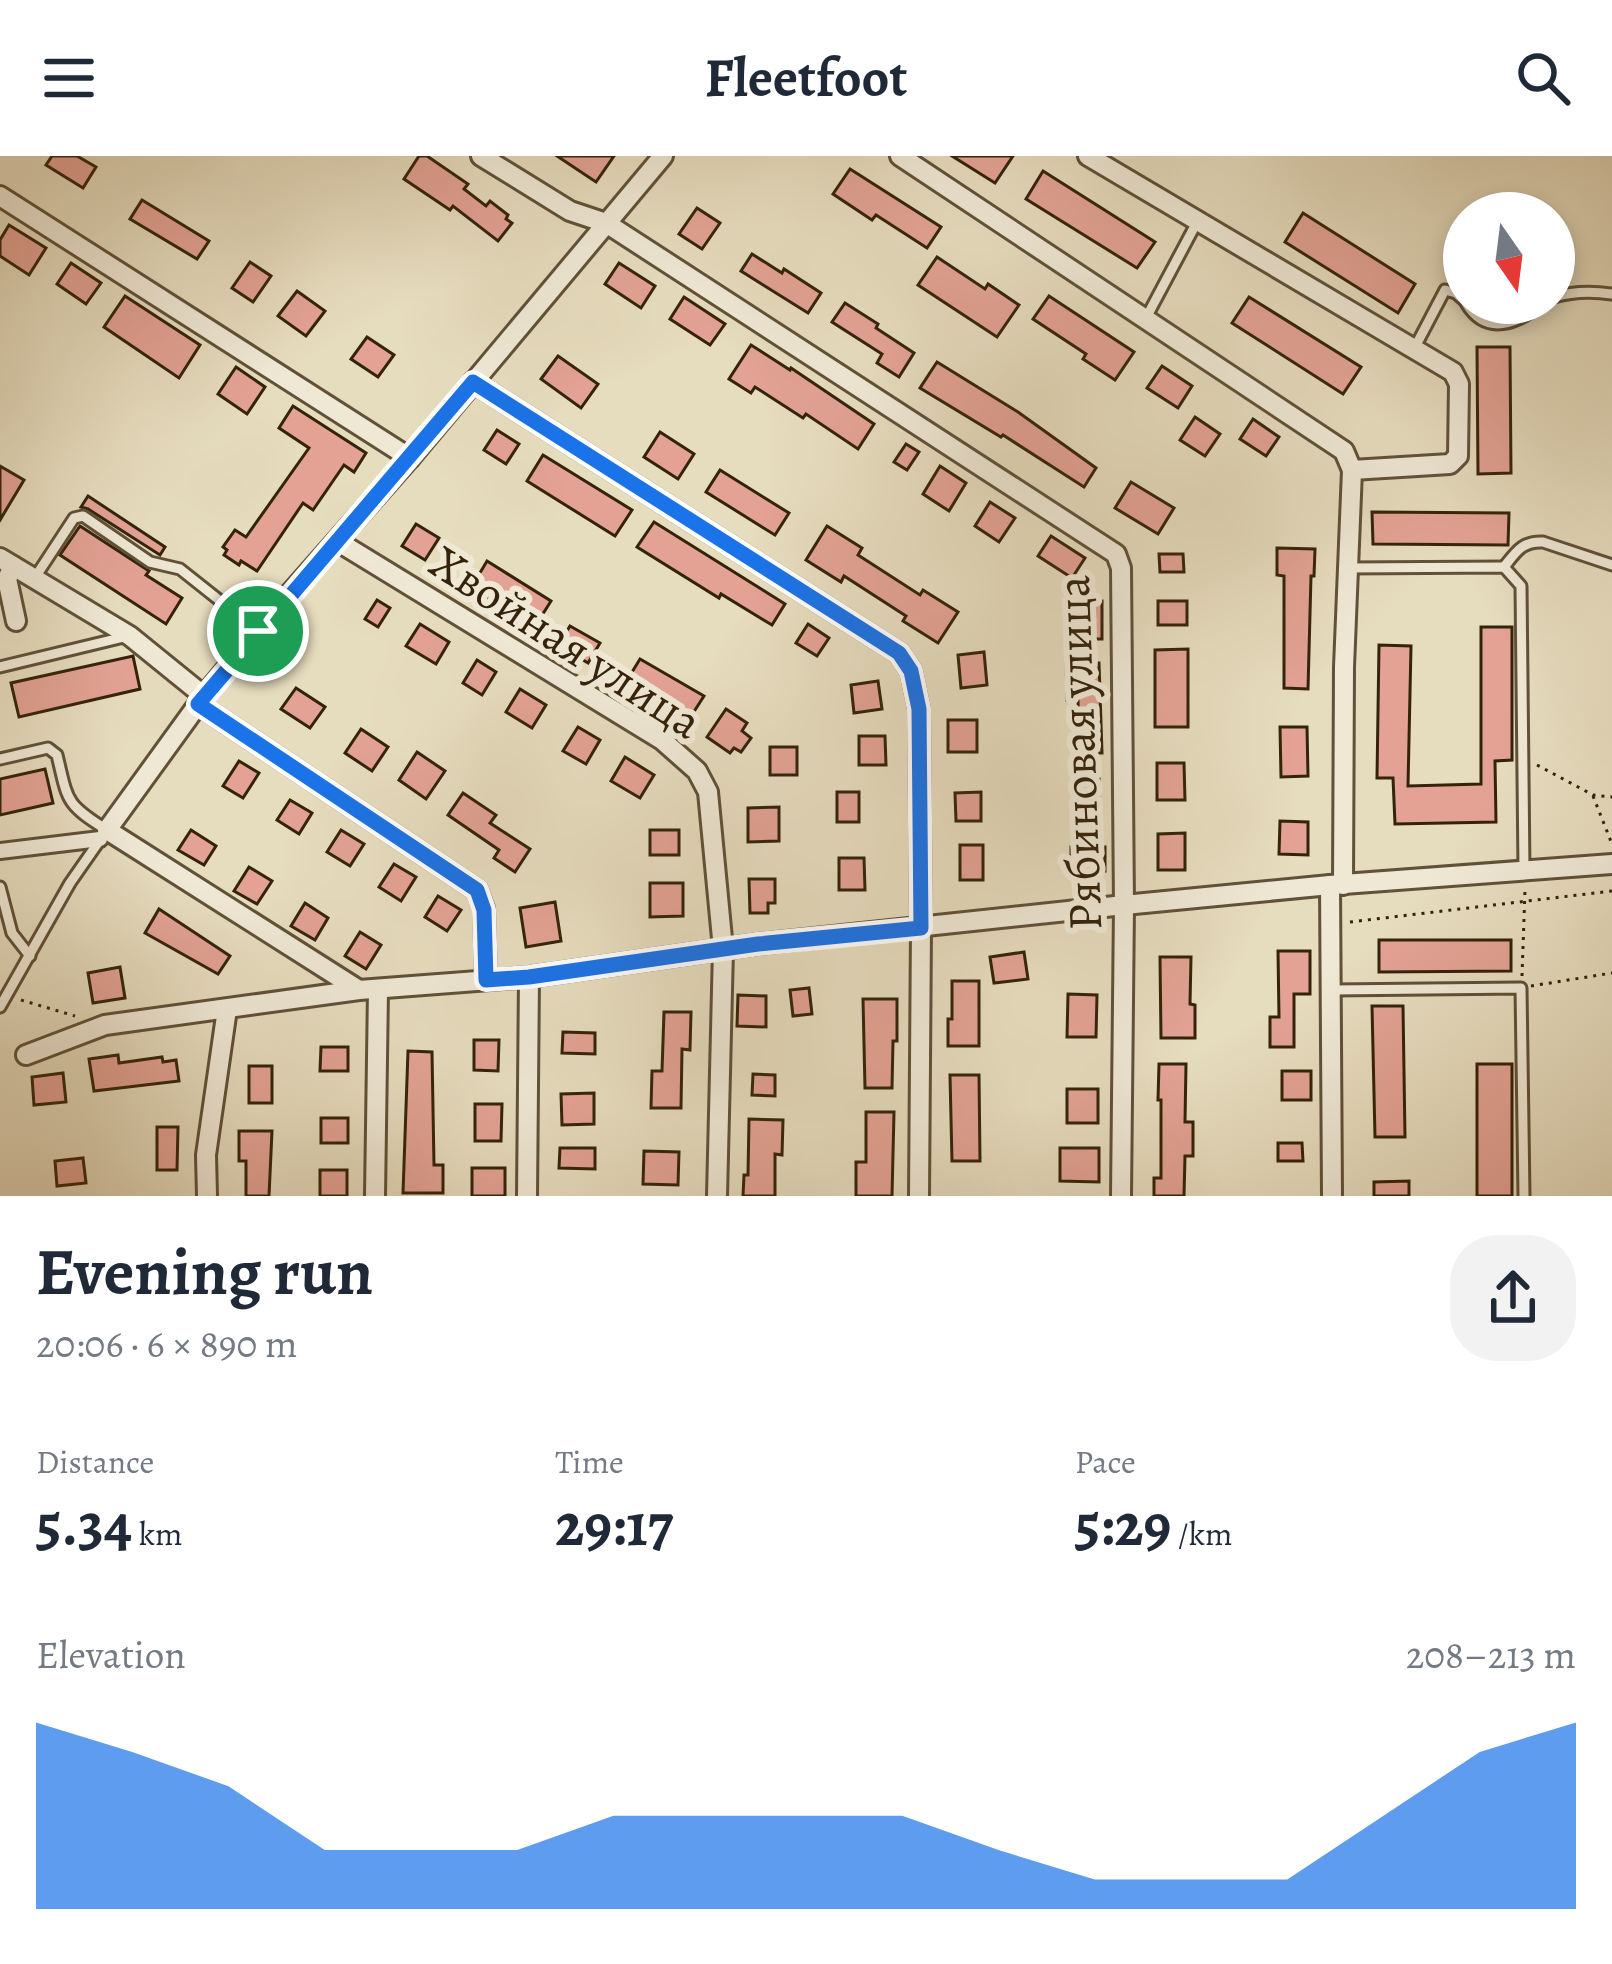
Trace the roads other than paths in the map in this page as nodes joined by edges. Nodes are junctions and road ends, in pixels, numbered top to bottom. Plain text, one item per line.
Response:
1 (481, 156) edge
2 (663, 156) edge
3 (900, 156) edge
4 (1088, 156) edge
5 (0, 196) edge
6 (1198, 221) junction
7 (606, 224) junction
8 (1443, 292) edge
9 (1575, 293) edge
10 (1612, 294) edge
11 (1146, 318) junction
12 (1414, 349) junction
13 (473, 382) junction
14 (410, 458) junction
15 (1352, 470) junction
16 (337, 541) junction
17 (6, 562) edge
18 (1612, 565) edge
19 (1504, 567) junction
20 (1348, 568) junction
21 (34, 579) junction
22 (16, 621) dead end
23 (258, 631) junction
24 (130, 636) junction
25 (0, 667) edge
26 (201, 700) junction
27 (0, 759) edge
28 (103, 834) junction
29 (0, 851) edge
30 (1612, 863) edge
31 (1525, 870) junction
32 (1336, 885) junction
33 (0, 886) edge
34 (1124, 905) junction
35 (921, 928) junction
36 (6, 934) edge
37 (723, 949) junction
38 (30, 956) junction
39 (529, 977) junction
40 (486, 980) junction
41 (369, 990) junction
42 (1331, 990) junction
43 (3, 1002) edge
44 (227, 1009) junction
45 (26, 1055) dead end
46 (207, 1196) edge
47 (375, 1196) edge
48 (527, 1196) edge
49 (717, 1196) edge
50 (919, 1196) edge
51 (1121, 1196) edge
52 (1332, 1196) edge
53 (1525, 1196) edge

1 - 7 street
2 - 7 street
3 - 11 street
4 - 6 street
5 - 14 street
6 - 11 lane
6 - 12 street
7 - 13 street
7 - 34 street, Рябиновая улица
8 - 12 lane
9 - 10 lane
11 - 15 street
12 - 15 street
13 - 14 street
13 - 35 street
14 - 16 street
15 - 20 street
16 - 23 street
16 - 37 street, Хвойная улица
17 - 21 street
17 - 22 street
18 - 19 lane
19 - 20 lane
19 - 31 lane
20 - 32 street
21 - 23 lane
21 - 24 street
23 - 26 street
24 - 25 lane
24 - 26 street
26 - 28 street
26 - 40 street
27 - 28 lane
28 - 29 street
28 - 38 lane
28 - 41 street
30 - 31 street
31 - 32 street
32 - 34 street
32 - 42 street
33 - 36 lane
34 - 35 street
34 - 51 street, Рябиновая улица
35 - 37 street
35 - 50 street
36 - 38 lane
37 - 39 street
37 - 49 street, Хвойная улица
38 - 43 lane
39 - 40 street
39 - 48 street
40 - 41 street
41 - 44 street
41 - 47 street
42 - 52 street
42 - 53 lane
44 - 45 street
44 - 46 street

